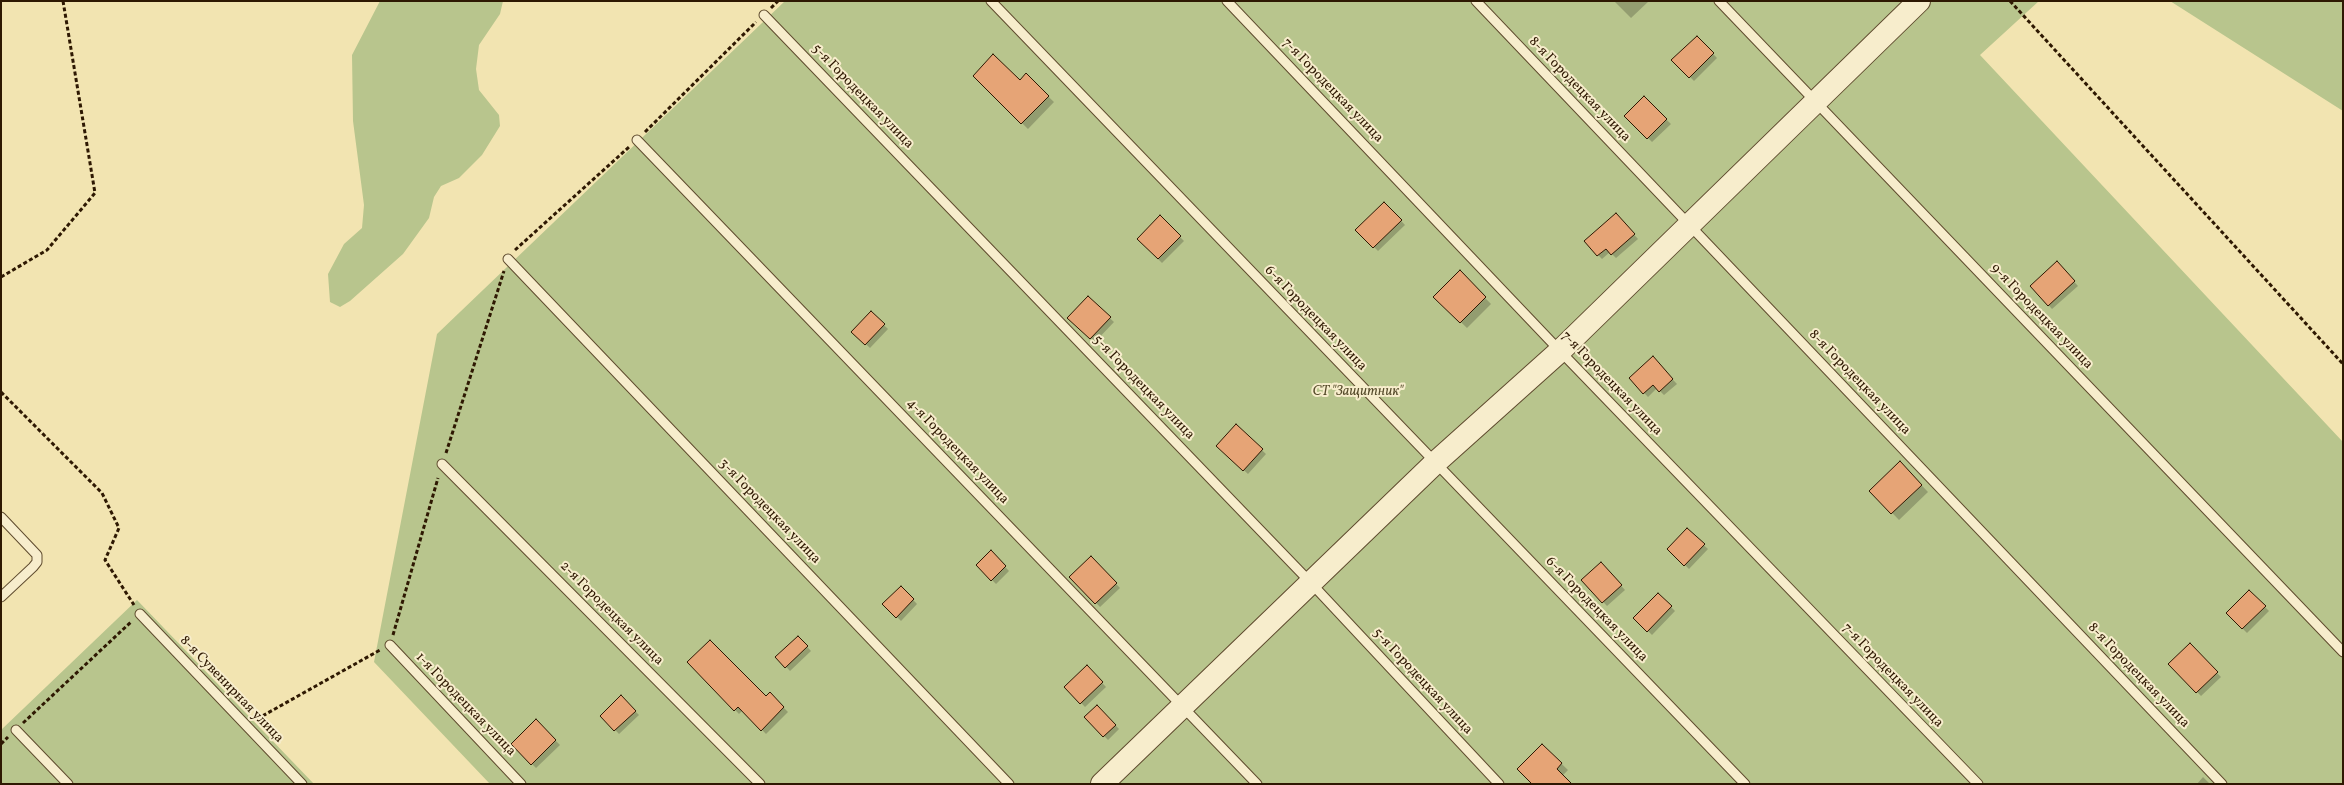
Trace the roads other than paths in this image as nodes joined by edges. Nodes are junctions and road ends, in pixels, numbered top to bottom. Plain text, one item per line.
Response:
1 (991, 1) edge
2 (1227, 1) edge
3 (1476, 1) edge
4 (1719, 1) edge
5 (1919, 1) edge
6 (764, 14) dead end
7 (1815, 102) junction
8 (636, 140) dead end
9 (1689, 225) junction
10 (508, 259) dead end
11 (1560, 351) junction
12 (1435, 463) junction
13 (442, 464) dead end
14 (1, 516) edge
15 (1311, 583) junction
16 (1, 597) edge
17 (140, 614) road end
18 (390, 645) road end
19 (2343, 652) edge
20 (1184, 706) junction
21 (16, 730) road end
22 (68, 784) edge
23 (302, 784) edge
24 (521, 784) edge
25 (760, 784) edge
26 (1010, 784) edge
27 (1102, 784) edge
28 (1257, 784) edge
29 (1499, 784) edge
30 (1745, 784) edge
31 (1978, 784) edge
32 (2222, 784) edge

1 - 12 lane, 6-я Городецкая улица
2 - 11 lane, 7-я Городецкая улица
3 - 9 lane, 8-я Городецкая улица
4 - 7 lane, 9-я Городецкая улица
5 - 7 street
6 - 15 lane, 5-я Городецкая улица
7 - 9 street
7 - 19 lane, 9-я Городецкая улица
8 - 20 lane, 4-я Городецкая улица
9 - 11 street
9 - 32 lane, 8-я Городецкая улица
10 - 26 lane, 3-я Городецкая улица
11 - 12 street
11 - 31 lane, 7-я Городецкая улица
12 - 15 street
12 - 30 lane, 6-я Городецкая улица
13 - 25 lane, 2-я Городецкая улица
14 - 16 lane
15 - 20 street
15 - 29 lane, 5-я Городецкая улица
17 - 23 lane, 8-я Сувенирная улица
18 - 24 lane, 1-я Городецкая улица
20 - 27 street
20 - 28 lane, 4-я Городецкая улица
21 - 22 lane

